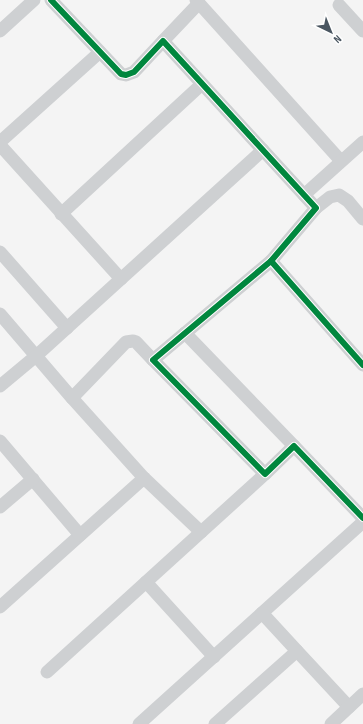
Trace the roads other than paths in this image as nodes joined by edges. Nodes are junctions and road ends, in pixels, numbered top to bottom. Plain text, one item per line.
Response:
1 (34, 0) edge
2 (51, 0) edge
3 (197, 2) edge
4 (339, 2) edge
5 (0, 31) edge
6 (363, 31) edge
7 (163, 41) junction
8 (100, 52) junction
9 (202, 84) junction
10 (0, 142) edge
11 (363, 142) edge
12 (0, 145) edge
13 (263, 150) junction
14 (341, 161) junction
15 (304, 195) junction
16 (316, 208) junction
17 (61, 214) junction
18 (363, 219) edge
19 (0, 252) edge
20 (271, 261) junction
21 (121, 279) junction
22 (0, 314) edge
23 (67, 328) junction
24 (185, 332) junction
25 (36, 356) junction
26 (153, 360) junction
27 (363, 365) edge
28 (0, 386) edge
29 (72, 398) junction
30 (0, 441) edge
31 (294, 446) junction
32 (265, 474) junction
33 (144, 478) junction
34 (33, 479) junction
35 (1, 505) edge
36 (363, 518) edge
37 (363, 522) edge
38 (201, 532) junction
39 (80, 535) junction
40 (146, 582) junction
41 (0, 607) edge
42 (262, 613) junction
43 (297, 651) junction
44 (214, 657) junction
45 (47, 672) dead end
46 (363, 694) edge
47 (349, 707) junction
48 (139, 724) edge
49 (215, 724) edge
50 (331, 724) edge

1 - 5 street
2 - 8 street
3 - 7 street
3 - 14 street
4 - 6 street
7 - 8 street
7 - 9 street
8 - 10 street
9 - 13 street
9 - 17 street
11 - 14 street
12 - 17 street
13 - 15 street
13 - 21 street
14 - 15 street
15 - 16 street
16 - 18 street
16 - 20 street
17 - 21 street
19 - 23 street
20 - 24 street
20 - 27 street
21 - 23 street
22 - 25 street
23 - 25 street
24 - 26 street
24 - 31 street
25 - 28 street
25 - 29 street
26 - 29 street
26 - 32 street
29 - 33 street
30 - 34 street
31 - 32 street
31 - 36 street
32 - 38 street
33 - 38 street
33 - 39 street
34 - 35 street
34 - 39 street
37 - 42 street
38 - 40 street
39 - 41 street
40 - 44 street
40 - 45 street
42 - 43 street
42 - 44 street
43 - 47 street
43 - 49 street
44 - 48 street
46 - 47 street
47 - 50 street

